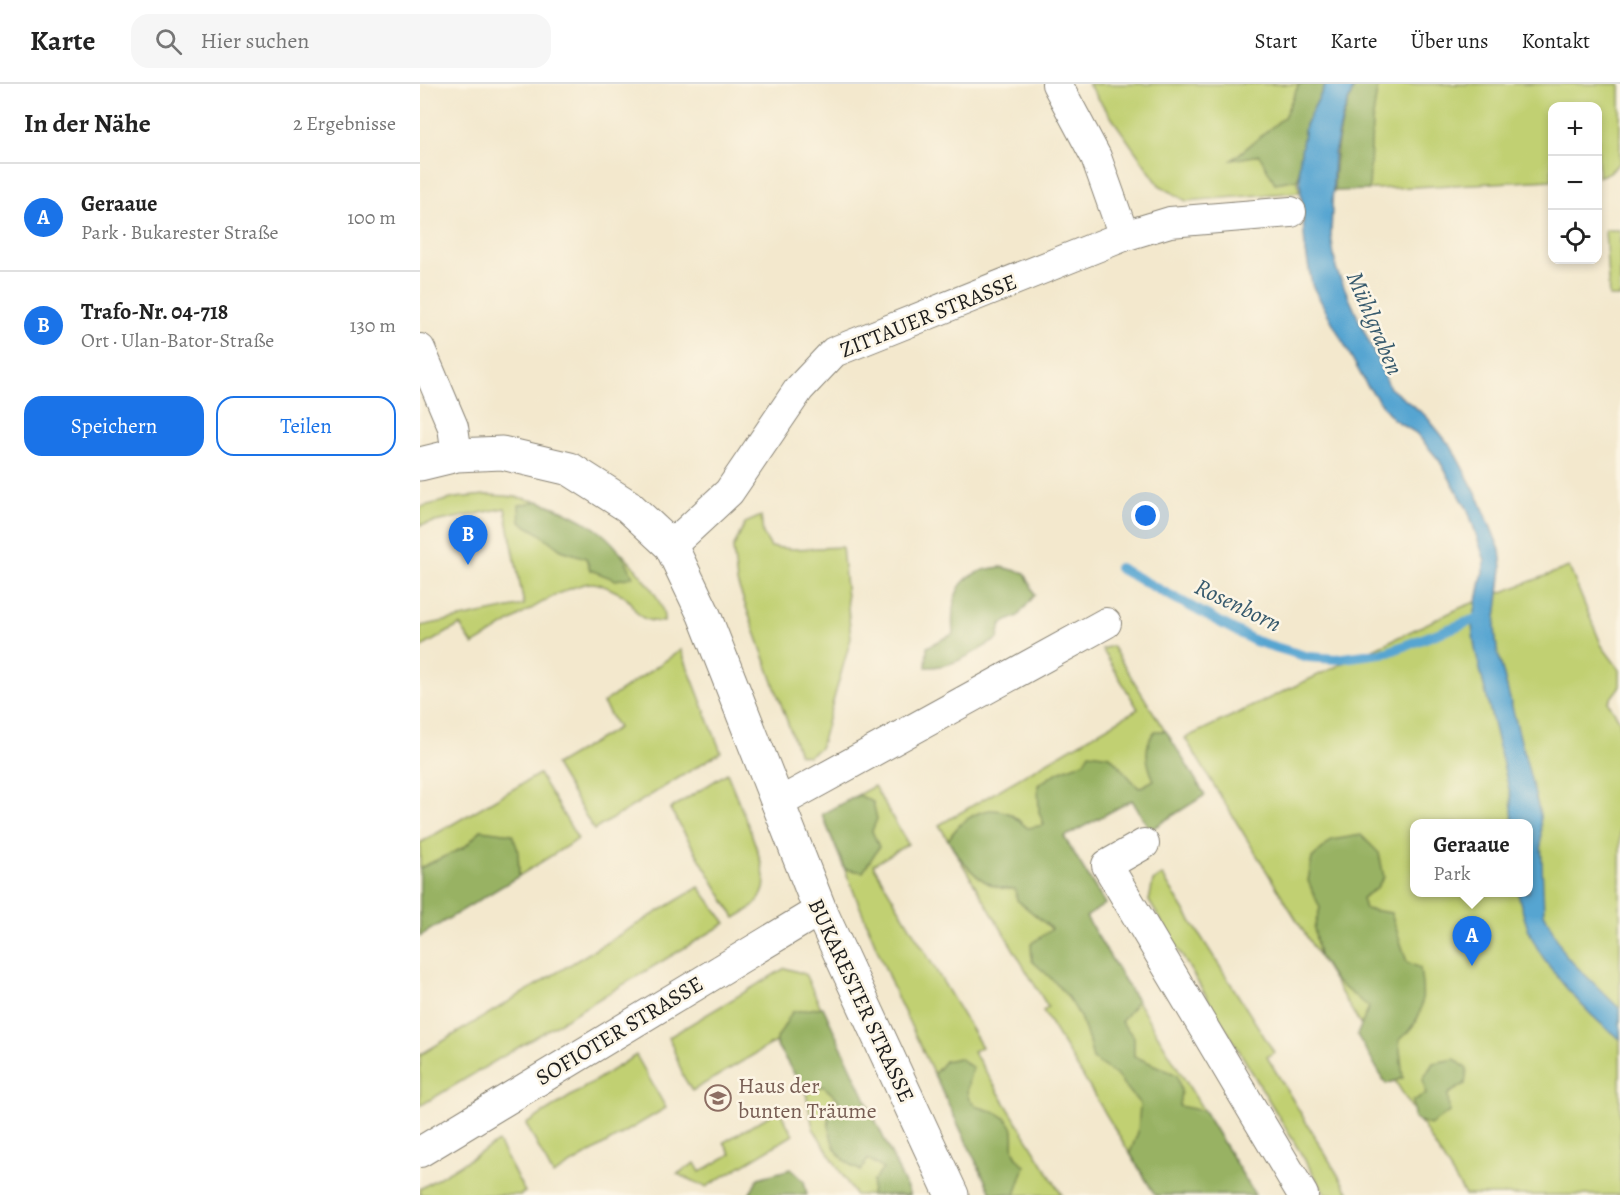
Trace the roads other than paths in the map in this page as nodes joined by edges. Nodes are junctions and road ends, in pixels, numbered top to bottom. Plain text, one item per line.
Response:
1 (1058, 84) edge
2 (1291, 212) dead end
3 (1124, 236) junction
4 (420, 349) edge
5 (457, 455) junction
6 (420, 464) edge
7 (671, 546) junction
8 (1106, 623) dead end
9 (777, 804) junction
10 (1144, 844) dead end
11 (820, 910) junction
12 (420, 1152) edge
13 (952, 1195) edge
14 (1303, 1195) edge

1 - 3 street
2 - 3 street, ZITTAUER STRASSE
3 - 7 street, ZITTAUER STRASSE
4 - 5 street
5 - 6 street
5 - 7 street
7 - 9 street, BUKARESTER STRASSE
8 - 9 street
9 - 11 street, BUKARESTER STRASSE
10 - 14 street
11 - 12 street, SOFIOTER STRASSE
11 - 13 street, BUKARESTER STRASSE

